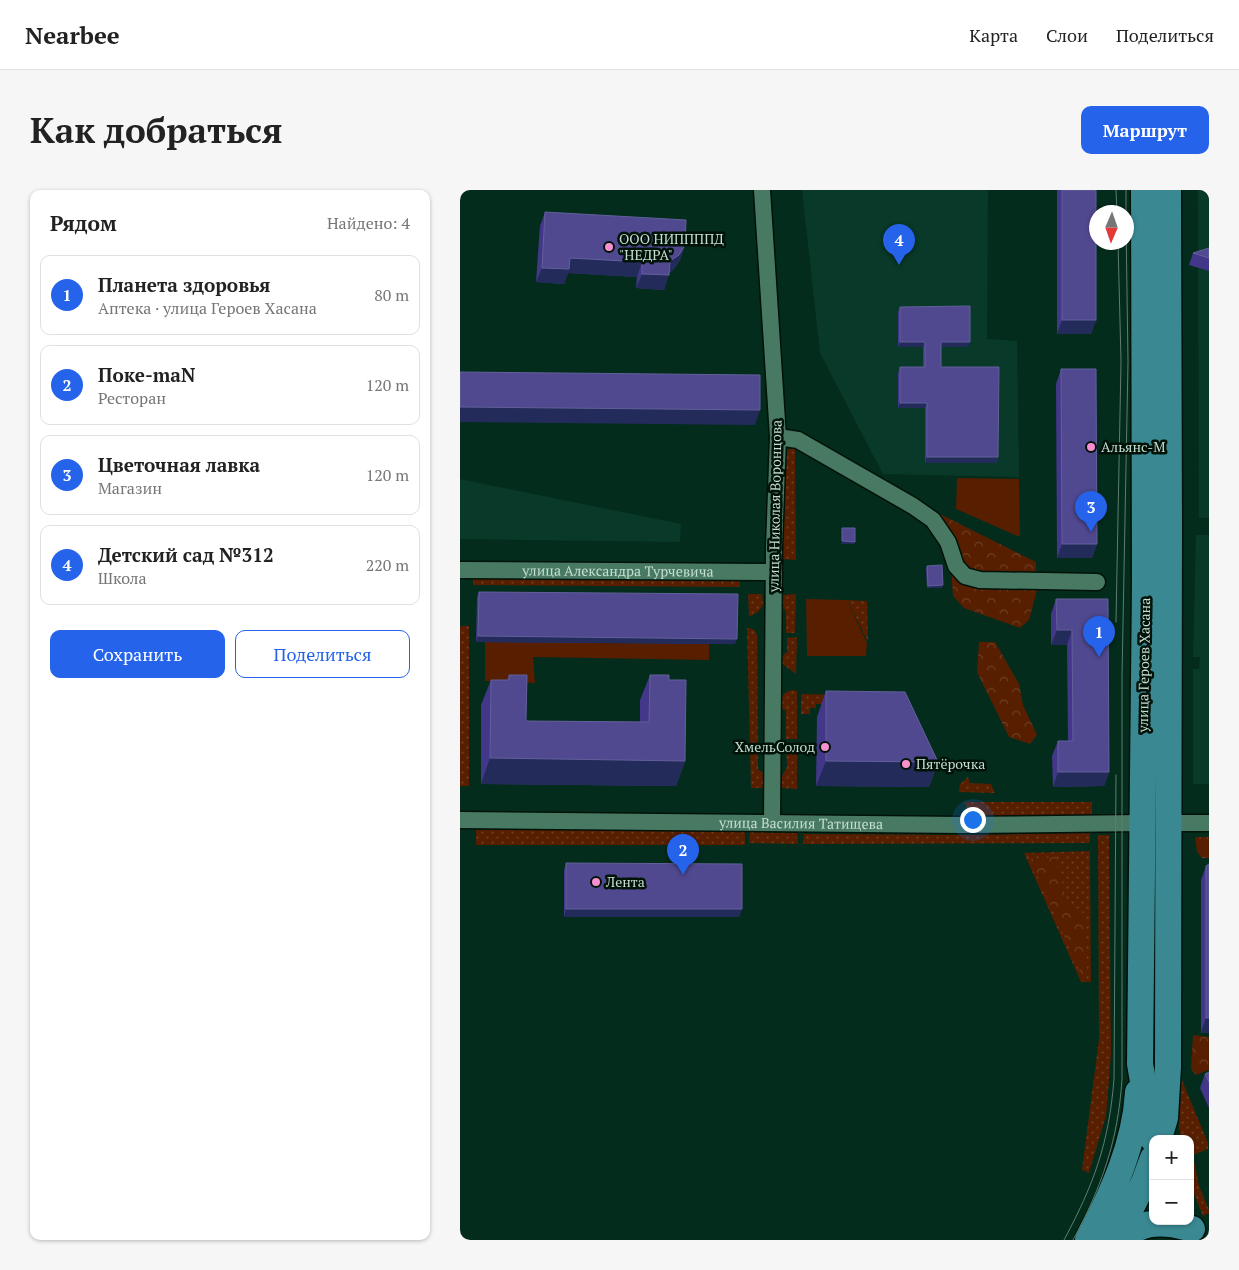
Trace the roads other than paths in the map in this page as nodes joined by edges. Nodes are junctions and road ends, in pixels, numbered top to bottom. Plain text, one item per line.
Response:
1 (762, 190) edge
2 (1144, 190) edge
3 (1168, 190) edge
4 (778, 437) junction
5 (460, 570) edge
6 (774, 572) junction
7 (1097, 582) dead end
8 (460, 820) edge
9 (772, 822) junction
10 (1209, 822) edge
11 (1142, 823) junction
12 (1169, 823) junction
13 (1140, 1064) junction
14 (1168, 1067) junction
15 (1152, 1135) edge
16 (1160, 1135) edge
17 (1175, 1135) edge
18 (1149, 1169) edge
19 (1192, 1227) edge
20 (1088, 1240) edge
21 (1115, 1240) edge
22 (1123, 1240) edge

1 - 4 street, улица Николая Воронцова
2 - 11 main road, улица Героев Хасана
3 - 12 main road, улица Героев Хасана
4 - 6 street, улица Николая Воронцова
4 - 7 street
5 - 6 street, улица Александра Турчевича
6 - 9 street, улица Николая Воронцова
8 - 9 street, улица Василия Татищева
9 - 11 street, улица Василия Татищева
10 - 12 street
11 - 13 main road, улица Героев Хасана
12 - 14 main road, улица Героев Хасана
13 - 15 main road, улица Героев Хасана
13 - 20 main road
14 - 16 main road, улица Героев Хасана
14 - 17 main road, улица Героев Хасана
18 - 21 main road
19 - 22 main road

